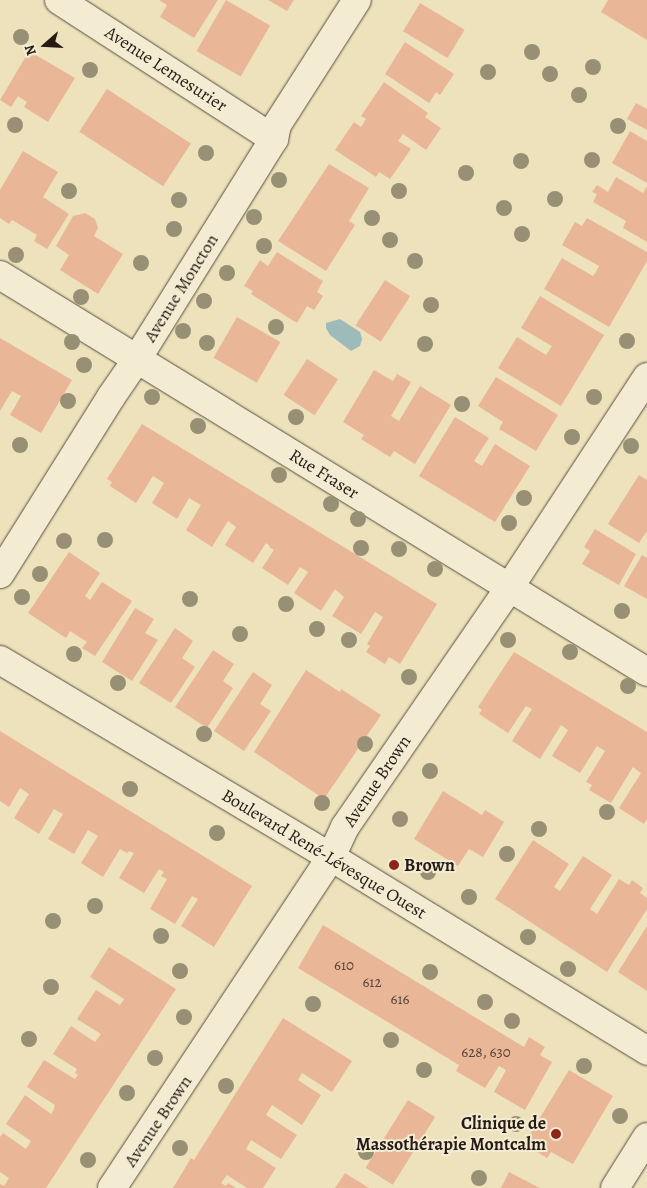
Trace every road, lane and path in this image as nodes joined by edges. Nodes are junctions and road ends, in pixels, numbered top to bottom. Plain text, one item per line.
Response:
1 (59, 0) edge
2 (357, 0) edge
3 (274, 139) junction
4 (0, 275) edge
5 (137, 359) junction
6 (647, 377) edge
7 (0, 574) edge
8 (510, 588) junction
9 (0, 660) edge
10 (647, 672) edge
11 (331, 857) junction
12 (647, 1051) edge
13 (647, 1137) edge
14 (112, 1188) edge
15 (615, 1188) edge

1 - 3 street, Avenue Lemesurier
2 - 3 street, Avenue Moncton
3 - 5 street, Avenue Moncton
4 - 5 street, Rue Fraser
5 - 7 street, Avenue Moncton
5 - 8 street, Rue Fraser
6 - 8 street, Avenue Brown
8 - 10 street, Rue Fraser
8 - 11 street, Avenue Brown
9 - 11 street, Boulevard René-Lévesque Ouest
11 - 12 street, Boulevard René-Lévesque Ouest
11 - 14 street, Avenue Brown
13 - 15 street

